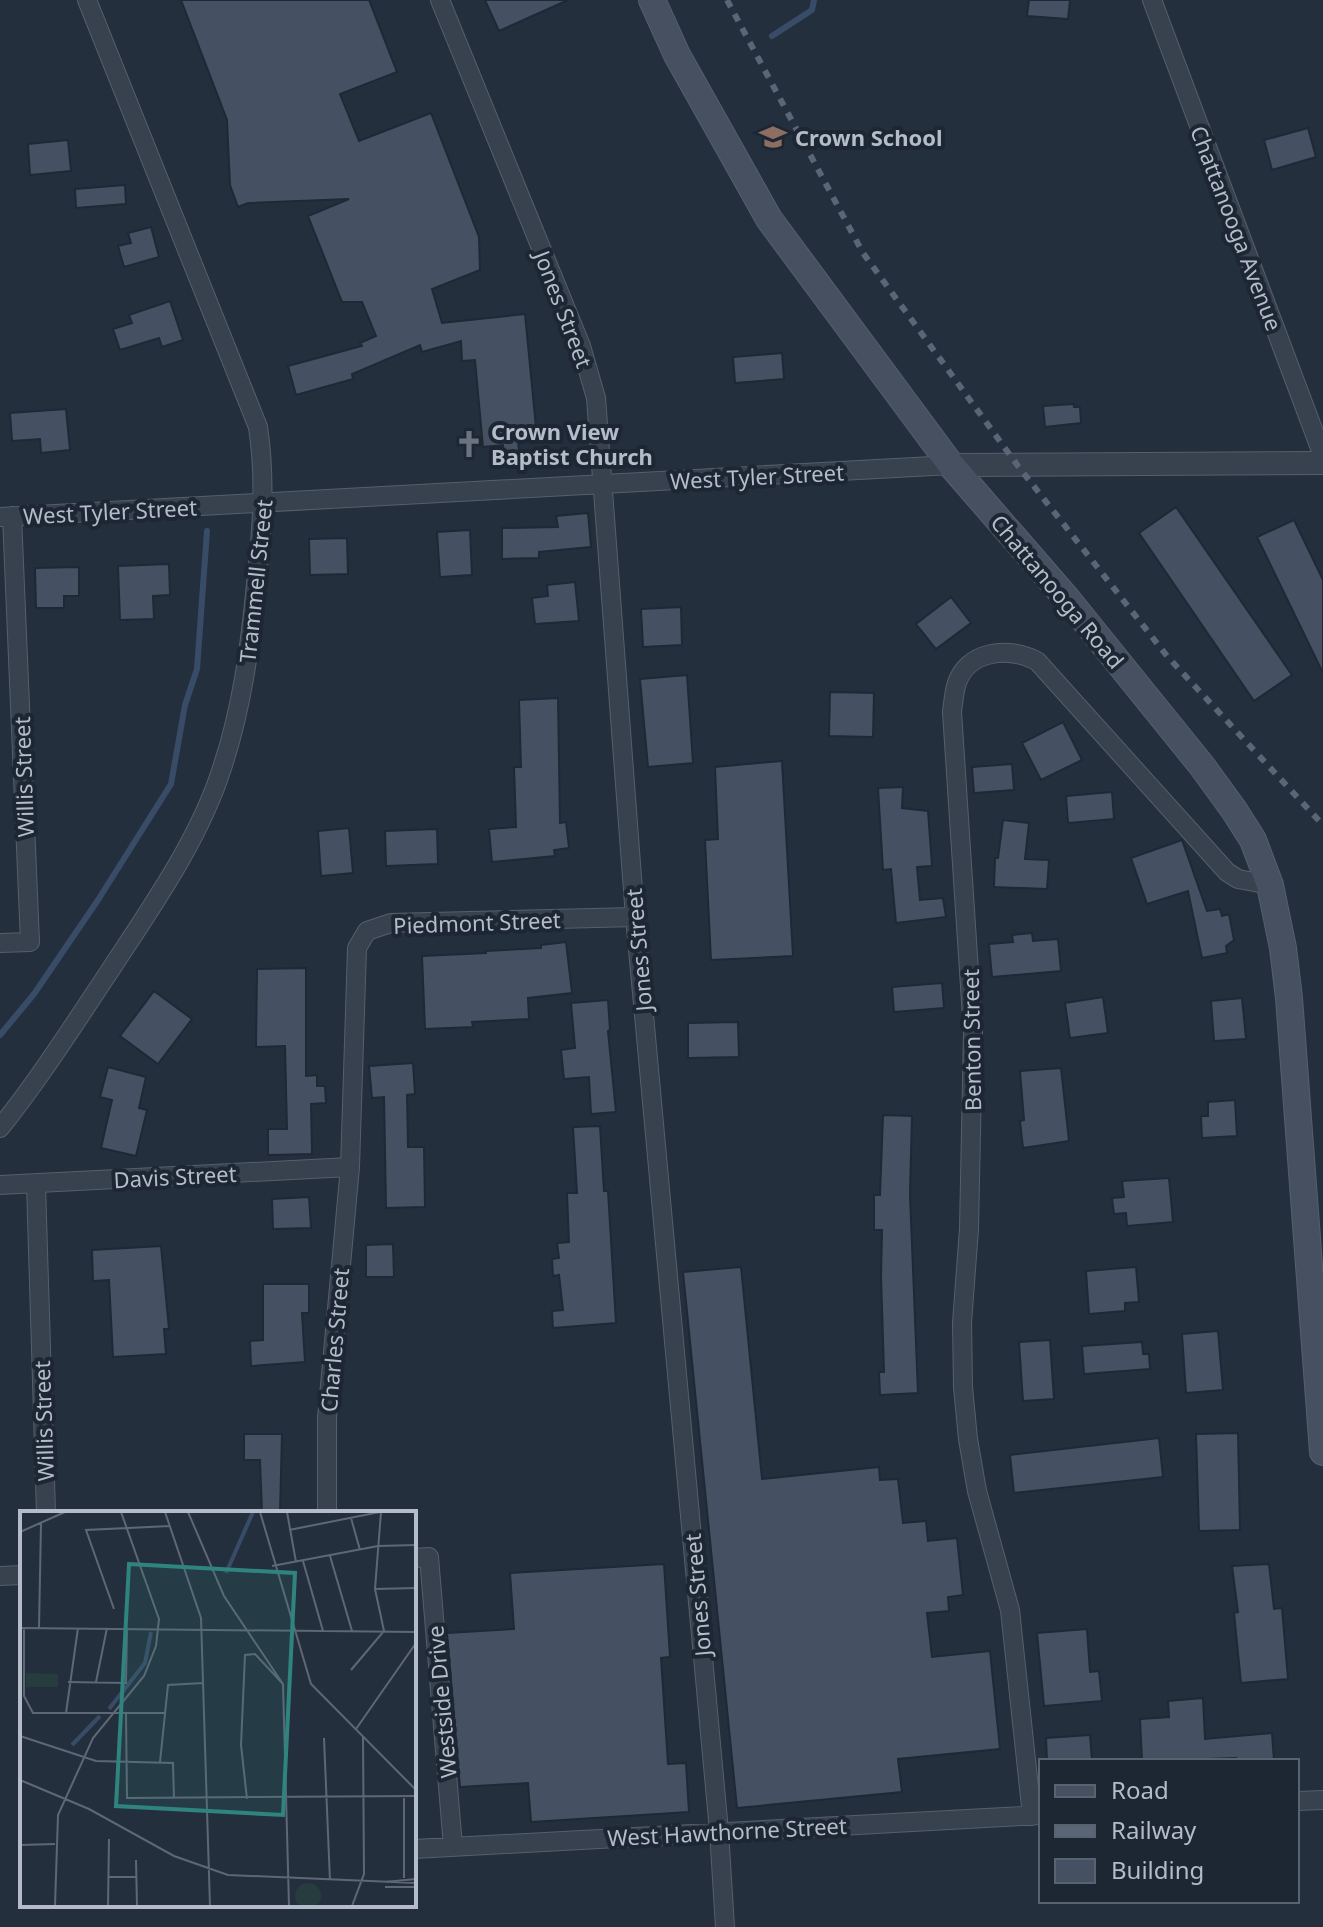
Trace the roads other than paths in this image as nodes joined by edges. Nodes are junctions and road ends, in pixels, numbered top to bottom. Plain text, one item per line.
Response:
1 (87, 0) edge
2 (440, 0) edge
3 (652, 0) edge
4 (1152, 0) edge
5 (1323, 456) edge
6 (1323, 463) edge
7 (951, 465) junction
8 (601, 484) junction
9 (264, 503) junction
10 (6, 516) edge
11 (1270, 885) junction
12 (635, 917) junction
13 (0, 943) edge
14 (0, 1128) edge
15 (350, 1167) junction
16 (36, 1184) junction
17 (0, 1185) edge
18 (1323, 1452) edge
19 (46, 1511) edge
20 (327, 1511) edge
21 (421, 1558) edge
22 (20, 1575) edge
23 (0, 1576) edge
24 (1323, 1800) edge
25 (1299, 1801) edge
26 (1037, 1815) edge
27 (719, 1831) junction
28 (453, 1847) junction
29 (416, 1849) edge
30 (725, 1927) edge

1 - 9 street, Trammell Street
2 - 8 street, Jones Street
3 - 7 main road, Chattanooga Road
4 - 5 street, Chattanooga Avenue
6 - 7 street, West Tyler Street
7 - 8 street, West Tyler Street
7 - 11 main road, Chattanooga Road
8 - 9 street, West Tyler Street
8 - 12 street, Jones Street
9 - 10 street, West Tyler Street
9 - 14 street, Trammell Street
10 - 13 street, Willis Street
11 - 18 main road, Chattanooga Road
11 - 26 street, Benton Street
12 - 15 street, Piedmont Street
12 - 27 street, Jones Street
15 - 16 street, Davis Street
15 - 20 street, Charles Street
16 - 17 street, Davis Street
16 - 19 street, Willis Street
21 - 28 street, Westside Drive
22 - 23 street
24 - 25 street
26 - 27 street, West Hawthorne Street
27 - 28 street, West Hawthorne Street
27 - 30 street, Jones Street
28 - 29 street, West Hawthorne Street

